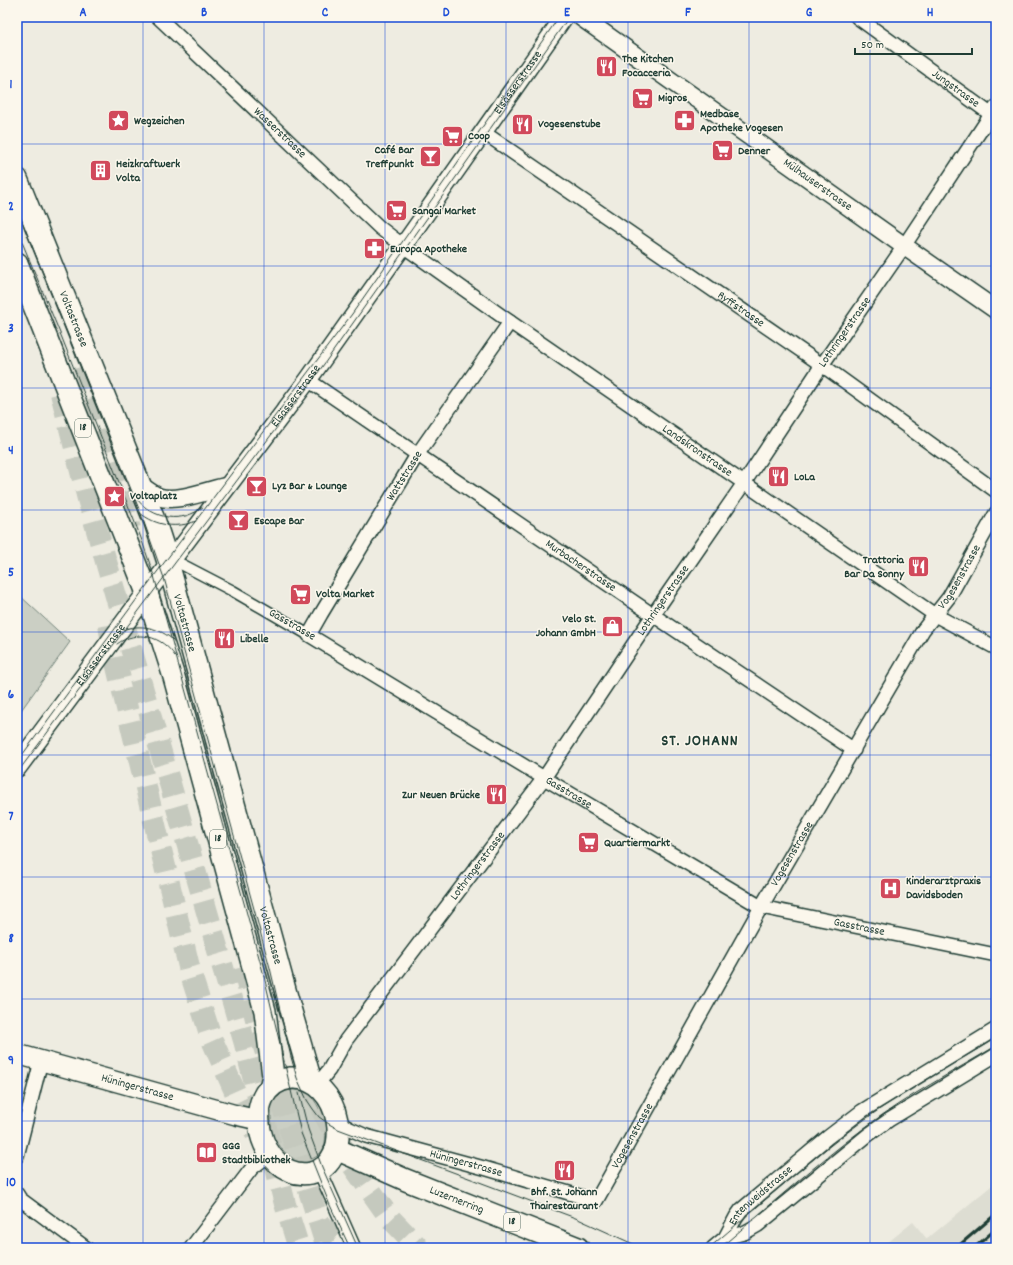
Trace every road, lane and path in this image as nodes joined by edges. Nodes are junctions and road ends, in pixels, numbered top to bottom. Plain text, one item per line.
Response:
1 (158, 17) edge
2 (564, 17) edge
3 (580, 17) edge
4 (857, 17) edge
5 (994, 113) edge
6 (483, 132) junction
7 (17, 179) edge
8 (404, 246) junction
9 (904, 246) junction
10 (17, 263) edge
11 (996, 310) edge
12 (510, 322) junction
13 (822, 366) junction
14 (308, 380) junction
15 (418, 455) junction
16 (744, 482) junction
17 (140, 485) junction
18 (228, 486) junction
19 (996, 491) edge
20 (996, 513) edge
21 (169, 564) junction
22 (147, 593) junction
23 (653, 615) junction
24 (935, 615) junction
25 (309, 635) junction
26 (996, 648) edge
27 (854, 750) junction
28 (17, 767) edge
29 (544, 778) junction
30 (761, 906) junction
31 (996, 955) edge
32 (996, 1029) edge
33 (17, 1054) edge
34 (996, 1056) edge
35 (41, 1061) junction
36 (314, 1083) junction
37 (270, 1088) junction
38 (258, 1120) junction
39 (338, 1122) junction
40 (336, 1149) junction
41 (270, 1154) junction
42 (17, 1156) edge
43 (319, 1169) junction
44 (18, 1199) edge
45 (596, 1201) joint
46 (725, 1238) junction
47 (86, 1248) edge
48 (190, 1248) edge
49 (354, 1248) edge
50 (578, 1248) edge
51 (714, 1248) edge

1 - 8 street, Wasserstrasse
2 - 6 street, Elsässerstrasse
3 - 9 street, Mülhauserstrasse
4 - 5 street, Jungstrasse
5 - 9 street, Lothringerstrasse
6 - 8 street, Elsässerstrasse
6 - 13 street, Ryffstrasse
7 - 17 main road, Voltastrasse / 18
8 - 12 street, Landskronstrasse
8 - 14 street, Elsässerstrasse
9 - 11 street, Mülhauserstrasse
9 - 13 street, Lothringerstrasse
10 - 22 main road, Voltastrasse / 18
12 - 15 street, Wattstrasse
12 - 16 street, Landskronstrasse
13 - 16 street, Lothringerstrasse
13 - 19 street, Ryffstrasse
14 - 15 street, Murbacherstrasse
14 - 18 street, Elsässerstrasse
15 - 23 street, Murbacherstrasse
15 - 25 street, Wattstrasse
16 - 23 street, Lothringerstrasse
16 - 24 street, Landskronstrasse
17 - 18 street
17 - 21 main road, Voltastrasse / 18
18 - 21 street, Elsässerstrasse
20 - 24 street, Vogesenstrasse
21 - 22 street, Elsässerstrasse
21 - 25 street, Gasstrasse
21 - 36 main road, Voltastrasse / 18
22 - 28 main road, Elsässerstrasse
22 - 37 main road, Voltastrasse / 18
23 - 27 street, Murbacherstrasse
23 - 29 street, Lothringerstrasse
24 - 26 street, Landskronstrasse
24 - 27 street, Vogesenstrasse
25 - 29 street, Gasstrasse
27 - 30 street, Vogesenstrasse
29 - 30 street, Gasstrasse
29 - 36 street, Lothringerstrasse
30 - 31 street, Gasstrasse
30 - 45 street, Vogesenstrasse
32 - 46 street, Entenweidstrasse
33 - 35 main road, Hüningerstrasse
34 - 46 street, Entenweidstrasse
35 - 38 main road, Hüningerstrasse
35 - 42 street
36 - 37 main road, 18
36 - 39 main road, 18
37 - 38 main road, 18
38 - 41 main road, 18
39 - 40 main road, 18
39 - 45 street, Hüningerstrasse
40 - 43 main road
40 - 50 main road, Luzernerring / 18
41 - 43 main road, 18
41 - 48 street
43 - 49 street
44 - 47 street
46 - 51 street

